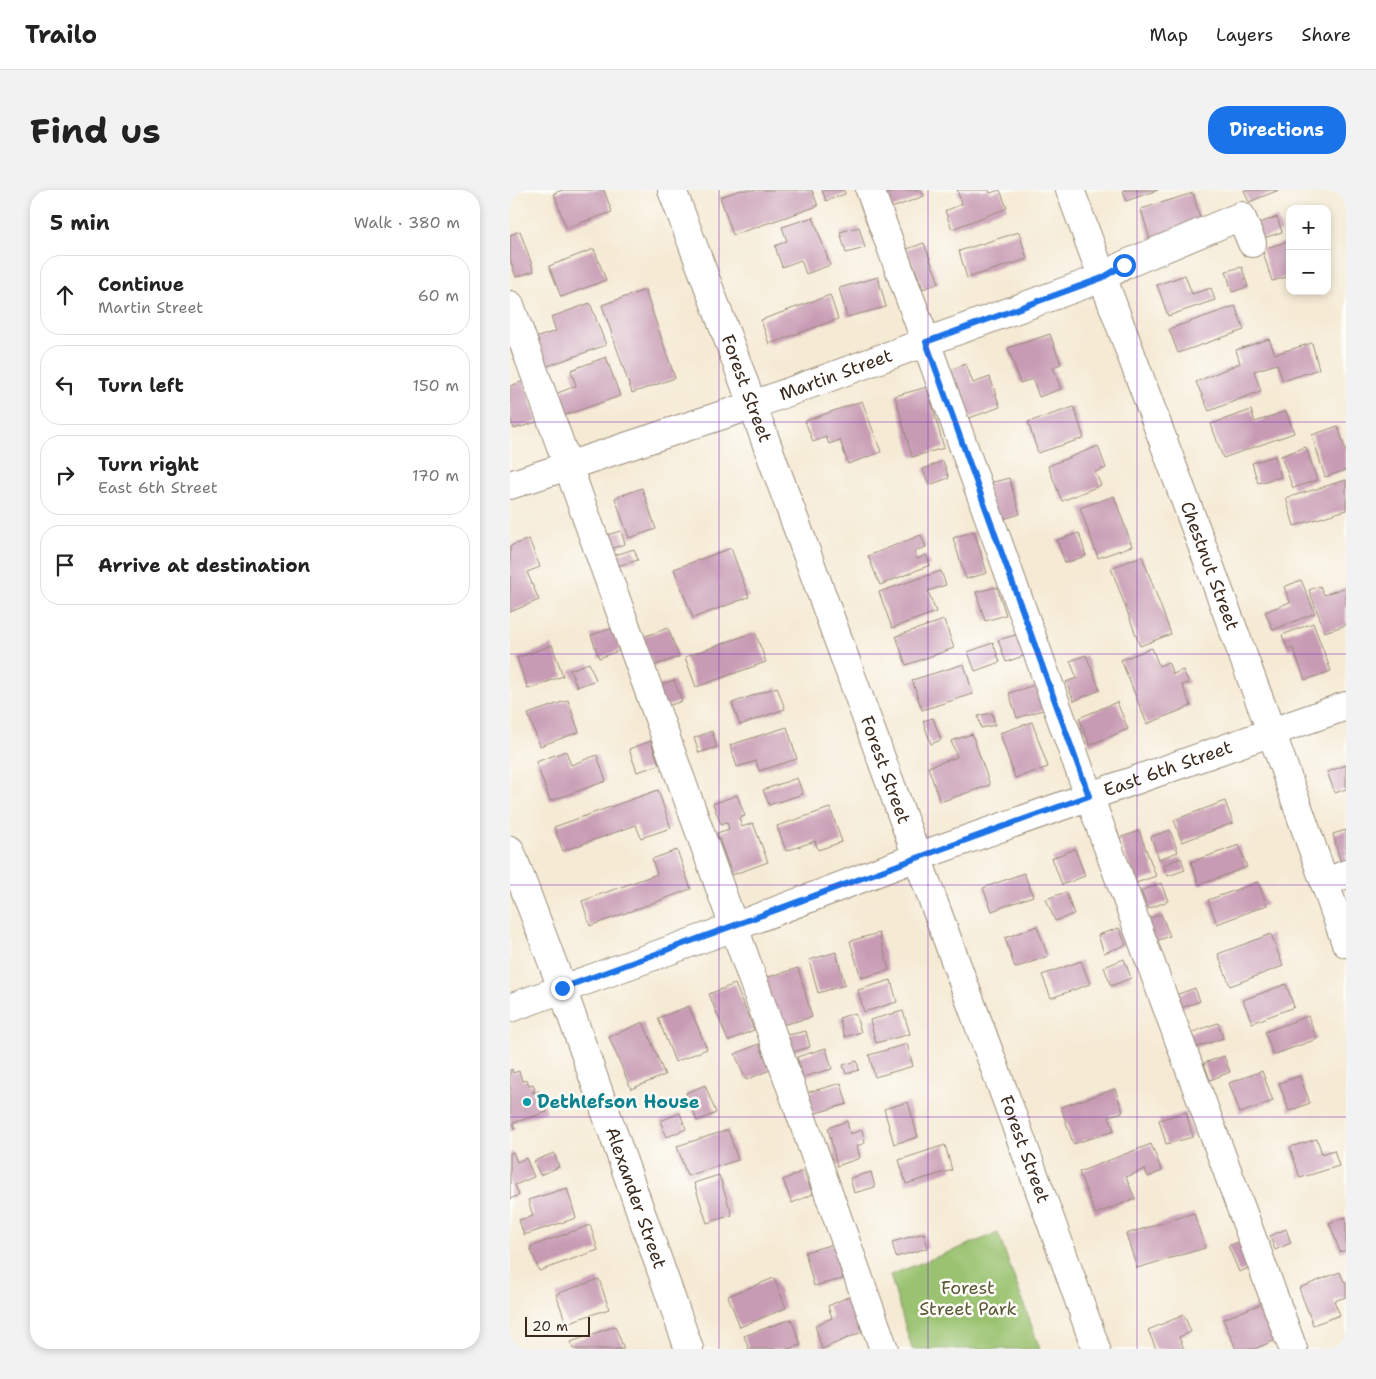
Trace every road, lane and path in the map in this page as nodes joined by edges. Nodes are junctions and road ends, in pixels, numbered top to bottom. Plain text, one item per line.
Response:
1 (672, 190) edge
2 (870, 190) edge
3 (1070, 190) edge
4 (1252, 243) dead end
5 (1102, 278) junction
6 (510, 305) edge
7 (926, 342) junction
8 (753, 404) junction
9 (568, 466) junction
10 (510, 486) edge
11 (1346, 706) edge
12 (1271, 732) junction
13 (1089, 796) junction
14 (510, 850) edge
15 (917, 857) junction
16 (1335, 879) edge
17 (734, 927) junction
18 (1346, 943) edge
19 (562, 988) junction
20 (510, 1008) edge
21 (689, 1349) edge
22 (884, 1349) edge
23 (1096, 1349) edge
24 (1293, 1349) edge

1 - 8 street, Forest Street
2 - 7 street
3 - 5 street, Chestnut Street
4 - 5 street, Martin Street
5 - 7 street, Martin Street
5 - 12 street, Chestnut Street
6 - 9 street
7 - 8 street, Martin Street
7 - 13 street
8 - 9 street, Martin Street
8 - 15 street, Forest Street
9 - 10 street, Martin Street
9 - 17 street
11 - 12 street, East 6th Street
12 - 13 street, East 6th Street
12 - 16 street, Chestnut Street
13 - 15 street, East 6th Street
13 - 24 street
14 - 19 street, Alexander Street
15 - 17 street, East 6th Street
15 - 23 street, Forest Street
16 - 18 street, Chestnut Street
17 - 19 street, East 6th Street
17 - 22 street
19 - 20 street, East 6th Street
19 - 21 street, Alexander Street

